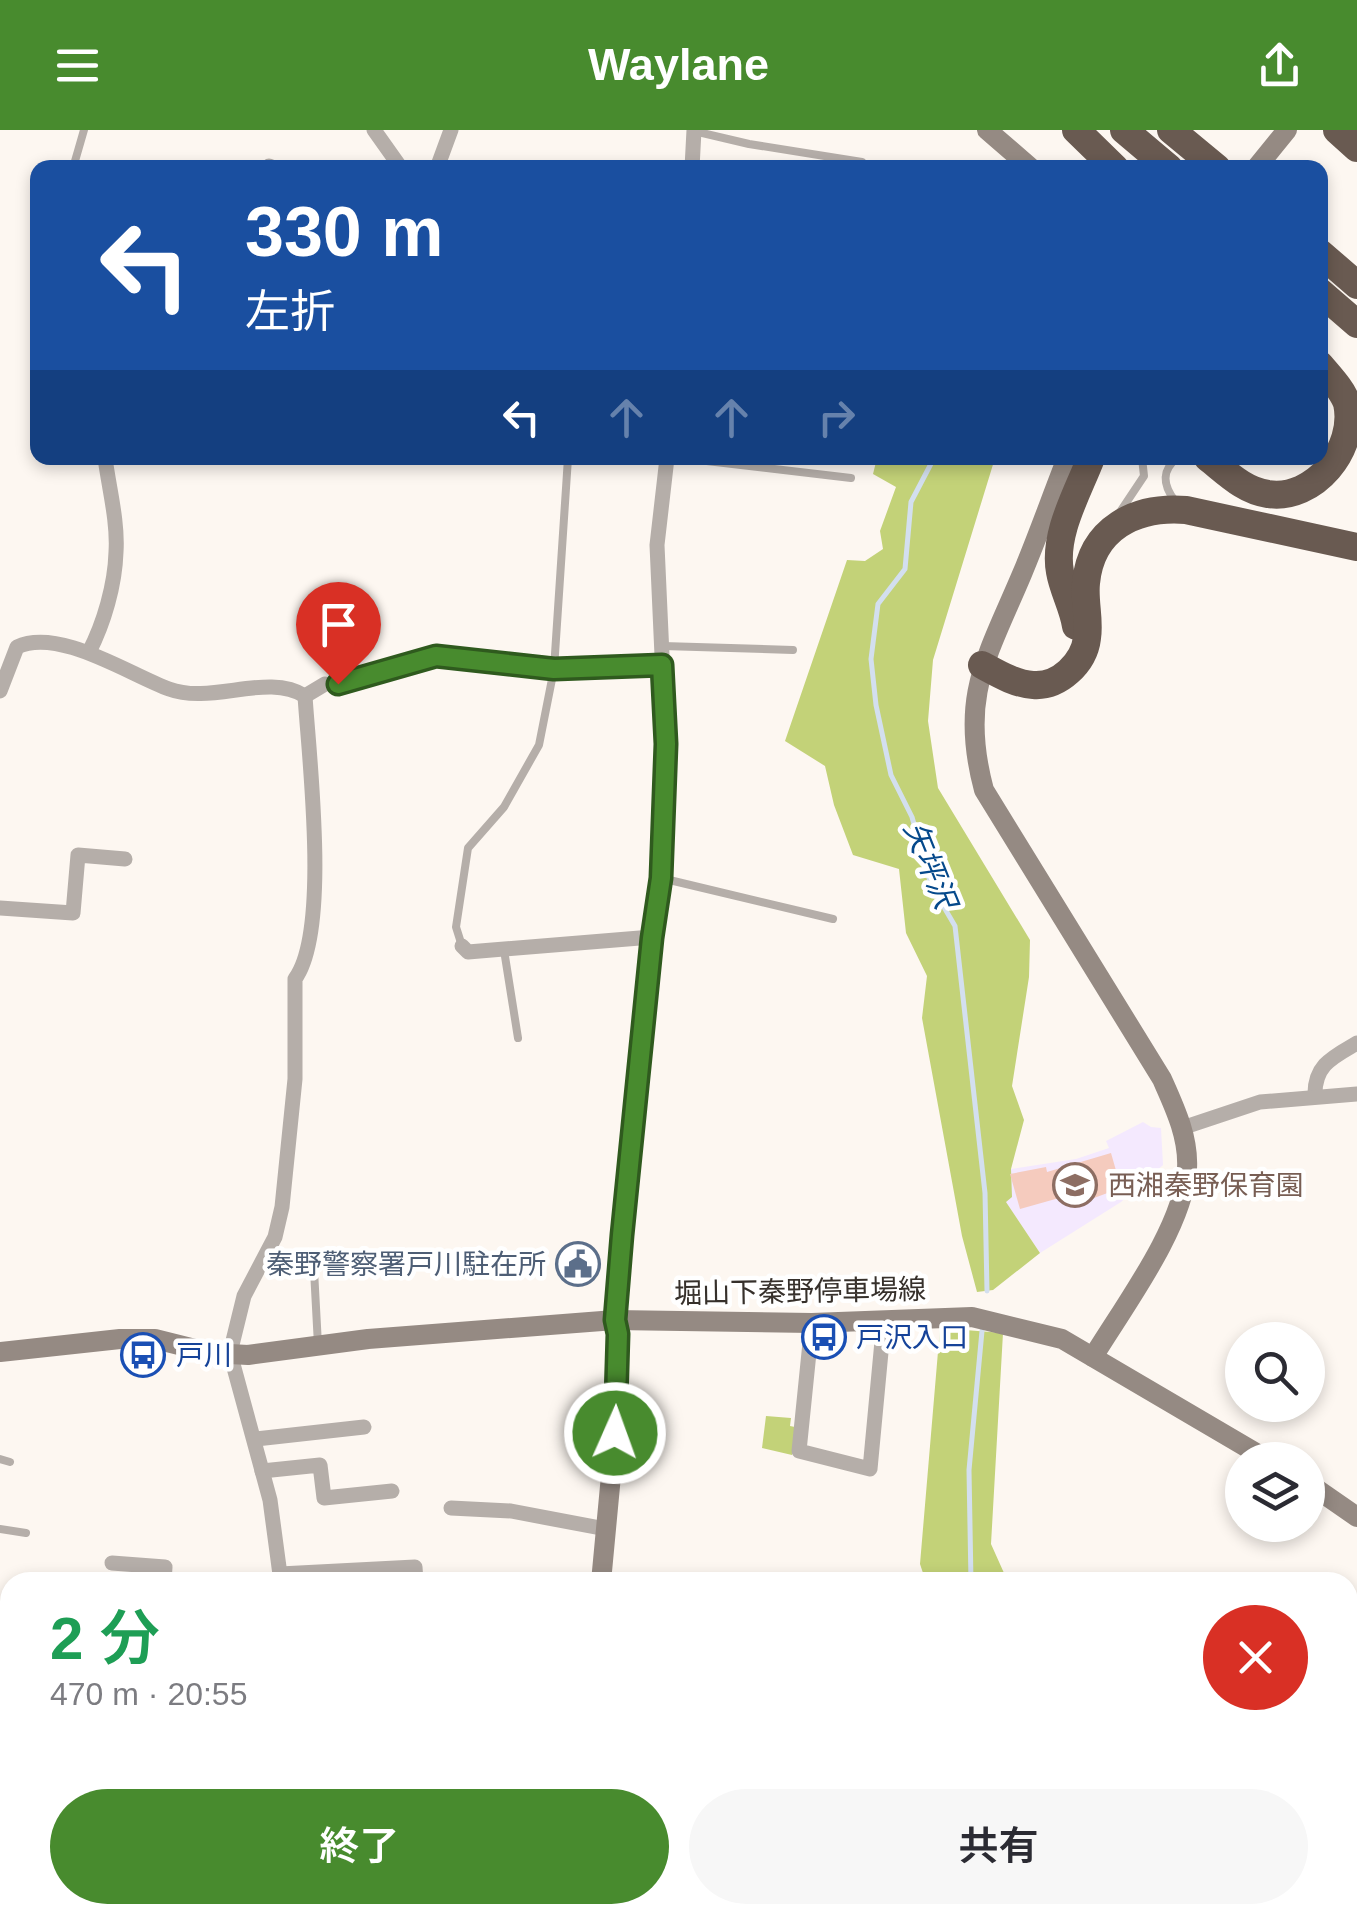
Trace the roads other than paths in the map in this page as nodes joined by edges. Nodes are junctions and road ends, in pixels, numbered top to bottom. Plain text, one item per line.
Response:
1 (84, 130) edge
2 (374, 130) edge
3 (451, 130) edge
4 (694, 130) edge
5 (987, 130) edge
6 (1076, 130) edge
7 (1124, 130) edge
8 (1171, 130) edge
9 (1337, 130) edge
10 (1284, 134) edge
11 (1357, 148) edge
12 (75, 160) edge
13 (395, 160) edge
14 (440, 160) edge
15 (692, 160) edge
16 (850, 160) edge
17 (1022, 160) edge
18 (1107, 160) edge
19 (1160, 160) edge
20 (1207, 160) edge
21 (1263, 160) edge
22 (1328, 260) edge
23 (1357, 285) edge
24 (1328, 299) edge
25 (1357, 324) edge
26 (1328, 376) edge
27 (106, 465) edge
28 (568, 465) edge
29 (667, 465) edge
30 (740, 465) edge
31 (1064, 465) edge
32 (1088, 465) edge
33 (1143, 465) edge
34 (1169, 465) edge
35 (1217, 465) edge
36 (851, 478) dead end
37 (1186, 510) junction
38 (1106, 534) junction
39 (1357, 547) edge
40 (662, 646) junction
41 (793, 650) dead end
42 (90, 652) junction
43 (662, 665) junction
44 (982, 665) junction
45 (554, 669) junction
46 (325, 684) joint
47 (0, 691) edge
48 (305, 696) junction
49 (125, 858) dead end
50 (661, 878) junction
51 (0, 908) edge
52 (834, 919) dead end
53 (652, 938) junction
54 (462, 946) joint
55 (504, 950) junction
56 (518, 1038) dead end
57 (1357, 1043) edge
58 (1357, 1094) edge
59 (1315, 1096) junction
60 (1182, 1128) junction
61 (314, 1270) dead end
62 (615, 1320) junction
63 (884, 1320) junction
64 (812, 1323) junction
65 (318, 1346) junction
66 (0, 1352) edge
67 (230, 1353) junction
68 (1093, 1356) junction
69 (364, 1426) dead end
70 (256, 1439) junction
71 (1238, 1442) edge
72 (0, 1459) edge
73 (10, 1462) dead end
74 (262, 1470) junction
75 (392, 1491) dead end
76 (1325, 1495) edge
77 (451, 1508) dead end
78 (1357, 1518) edge
79 (0, 1529) edge
80 (606, 1529) junction
81 (26, 1534) dead end
82 (112, 1562) dead end
83 (165, 1572) edge
84 (279, 1572) edge
85 (354, 1572) edge
86 (415, 1572) edge
87 (602, 1572) edge

1 - 12 lane
2 - 13 street
3 - 14 street
4 - 15 street
4 - 16 lane
5 - 17 main road
6 - 18 highway
7 - 19 highway
8 - 20 highway
9 - 11 highway
10 - 21 main road
22 - 23 highway
24 - 25 highway
26 - 35 highway
27 - 42 street
28 - 45 lane
29 - 40 street
30 - 36 lane
31 - 44 main road
32 - 44 highway
33 - 38 lane
34 - 37 lane
37 - 38 highway
37 - 39 highway
38 - 44 highway
40 - 41 lane
40 - 43 street
42 - 47 street
42 - 48 street
43 - 45 lane
43 - 50 street
44 - 60 main road
45 - 46 lane
45 - 54 lane
46 - 48 street
48 - 67 street
49 - 51 street
50 - 52 lane
50 - 53 street
53 - 55 street
53 - 62 street
54 - 55 street
55 - 56 lane
57 - 59 street
58 - 59 street
59 - 60 street
60 - 68 main road
61 - 65 lane
62 - 64 main road, 堀山下秦野停車場線
62 - 65 main road, 堀山下秦野停車場線
62 - 80 main road
63 - 64 main road, 堀山下秦野停車場線
63 - 64 street
63 - 68 main road, 堀山下秦野停車場線
65 - 67 main road, 堀山下秦野停車場線
66 - 67 main road, 堀山下秦野停車場線
67 - 70 street
68 - 71 main road, 堀山下秦野停車場線
69 - 70 street
70 - 74 street
72 - 73 lane
74 - 75 street
74 - 84 street
76 - 78 main road
77 - 80 street
79 - 81 lane
80 - 87 main road
82 - 83 street
85 - 86 street

